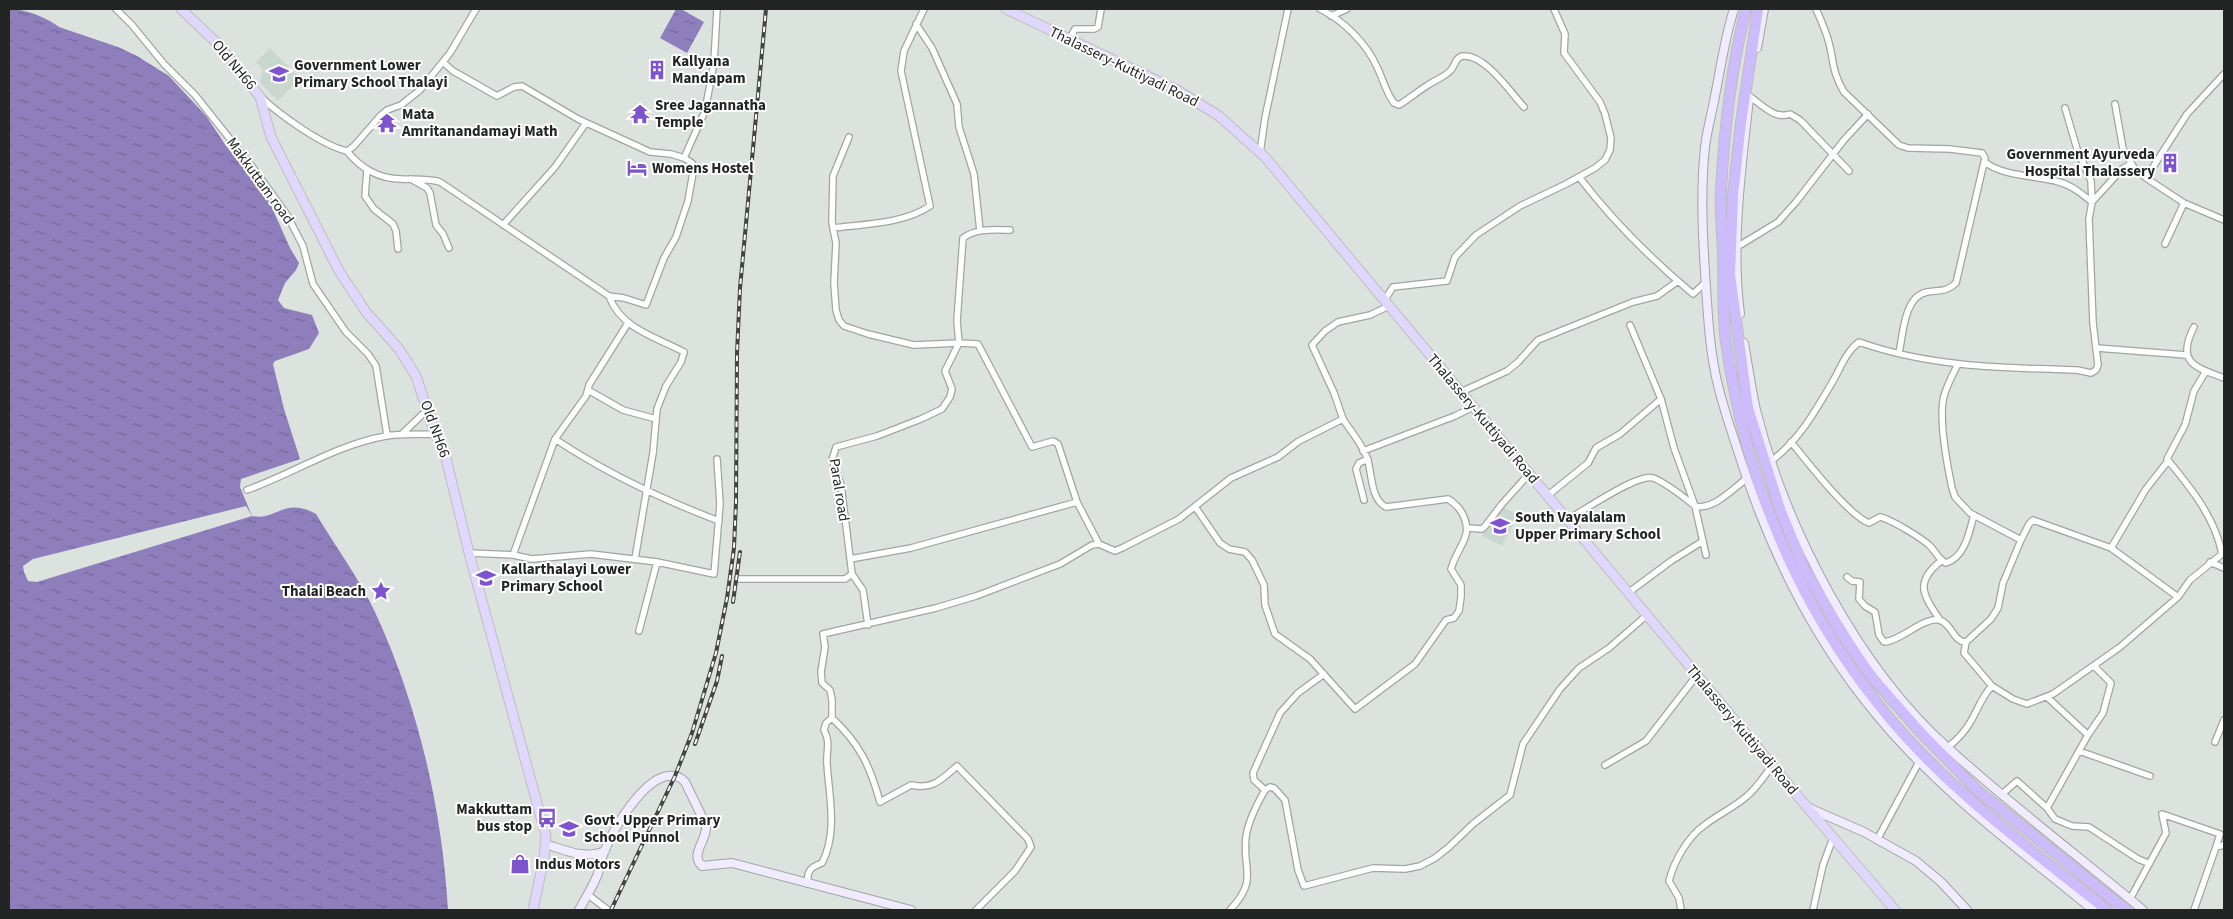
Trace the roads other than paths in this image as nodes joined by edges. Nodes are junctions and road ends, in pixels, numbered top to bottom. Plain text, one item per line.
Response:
1 (116, 9) edge
2 (181, 9) edge
3 (476, 9) edge
4 (717, 9) edge
5 (924, 9) edge
6 (1006, 9) edge
7 (1101, 9) edge
8 (1288, 9) edge
9 (1320, 9) edge
10 (1347, 9) edge
11 (1554, 9) edge
12 (1734, 9) edge
13 (1746, 9) edge
14 (1758, 9) edge
15 (1764, 9) edge
16 (1816, 9) edge
17 (1331, 16) junction
18 (916, 24) junction
19 (1069, 40) junction
20 (443, 62) junction
21 (2224, 74) edge
22 (1750, 96) junction
23 (260, 97) junction
24 (2115, 104) dead end
25 (1524, 107) dead end
26 (2065, 108) dead end
27 (1868, 114) junction
28 (586, 123) junction
29 (849, 137) dead end
30 (347, 151) junction
31 (1260, 153) junction
32 (1833, 153) junction
33 (684, 158) junction
34 (1985, 162) junction
35 (2131, 164) junction
36 (366, 170) junction
37 (1849, 171) dead end
38 (1579, 177) junction
39 (2146, 178) junction
40 (410, 179) junction
41 (2092, 202) junction
42 (2184, 204) junction
43 (2224, 220) edge
44 (503, 225) junction
45 (834, 228) junction
46 (1010, 230) dead end
47 (980, 231) junction
48 (2165, 244) dead end
49 (1737, 247) junction
50 (449, 248) dead end
51 (398, 249) dead end
52 (1678, 281) junction
53 (1706, 282) junction
54 (609, 296) junction
55 (1387, 303) junction
56 (628, 323) junction
57 (1630, 325) dead end
58 (2194, 327) dead end
59 (959, 343) junction
60 (2097, 348) junction
61 (1899, 353) junction
62 (2186, 355) junction
63 (1958, 364) junction
64 (2206, 371) junction
65 (2224, 378) edge
66 (588, 390) junction
67 (1461, 392) junction
68 (1661, 399) junction
69 (1473, 407) junction
70 (427, 410) junction
71 (656, 419) junction
72 (1343, 419) junction
73 (402, 434) junction
74 (436, 434) junction
75 (387, 436) junction
76 (555, 439) junction
77 (1791, 442) junction
78 (1363, 451) junction
79 (716, 459) dead end
80 (1368, 460) junction
81 (1771, 461) junction
82 (2168, 461) junction
83 (1529, 474) junction
84 (1746, 479) junction
85 (246, 490) dead end
86 (645, 490) junction
87 (1547, 496) junction
88 (1364, 500) dead end
89 (1077, 502) junction
90 (1695, 506) junction
91 (1196, 508) junction
92 (1974, 515) junction
93 (1567, 520) junction
94 (718, 521) junction
95 (1467, 528) junction
96 (2021, 540) junction
97 (1703, 541) junction
98 (1099, 544) junction
99 (2111, 548) junction
100 (2223, 552) edge
101 (469, 553) junction
102 (513, 555) junction
103 (1706, 555) dead end
104 (635, 559) junction
105 (850, 559) junction
106 (1941, 560) junction
107 (657, 562) junction
108 (2210, 562) junction
109 (2224, 568) edge
110 (852, 574) junction
111 (1847, 577) dead end
112 (738, 579) dead end
113 (1628, 593) junction
114 (2178, 597) junction
115 (1647, 615) junction
116 (1940, 620) junction
117 (868, 625) junction
118 (639, 632) dead end
119 (1966, 642) junction
120 (2094, 666) junction
121 (1324, 674) junction
122 (1697, 676) junction
123 (1992, 686) junction
124 (2047, 697) junction
125 (832, 718) junction
126 (2224, 720) edge
127 (2088, 736) junction
128 (2215, 742) dead end
129 (1947, 748) junction
130 (2079, 751) junction
131 (1919, 762) junction
132 (1605, 765) dead end
133 (1772, 766) junction
134 (2150, 776) dead end
135 (1265, 790) junction
136 (2001, 795) junction
137 (1807, 808) junction
138 (2047, 808) junction
139 (1833, 838) junction
140 (1877, 840) junction
141 (545, 844) junction
142 (2224, 845) edge
143 (2216, 847) junction
144 (605, 851) junction
145 (2148, 863) junction
146 (808, 884) junction
147 (587, 894) junction
148 (2130, 899) junction
149 (533, 910) edge
150 (580, 910) edge
151 (608, 910) edge
152 (910, 910) edge
153 (976, 910) edge
154 (1230, 910) edge
155 (1682, 910) edge
156 (1813, 910) edge
157 (1895, 910) edge
158 (1967, 910) edge
159 (2093, 910) edge
160 (2107, 910) edge
161 (2126, 910) edge
162 (2143, 910) edge
163 (2194, 910) edge

1 - 75 street, Makkuttam road
2 - 23 main road, Old NH66
3 - 20 street
4 - 33 street
5 - 18 street
6 - 19 main road, Thalassery-Kuttiyadi Road
7 - 19 street
8 - 31 street
9 - 17 street
10 - 17 street
11 - 38 street
12 - 53 street
13 - 160 highway
14 - 161 highway
15 - 22 street
16 - 27 street
17 - 25 street
18 - 45 street
18 - 47 street
19 - 31 main road, Thalassery-Kuttiyadi Road
20 - 28 street
20 - 30 street
21 - 39 street
22 - 32 street
22 - 49 street
23 - 30 street
23 - 70 main road, Old NH66
24 - 35 street
26 - 41 street
27 - 32 street
27 - 34 street
28 - 33 street
28 - 44 street
29 - 45 street
30 - 36 street
31 - 55 main road, Thalassery-Kuttiyadi Road
32 - 37 street
32 - 49 street
33 - 54 street
34 - 41 street
34 - 61 street
35 - 39 street
35 - 41 street
36 - 40 street
36 - 51 street
38 - 52 street
38 - 55 street
39 - 42 street
40 - 44 street
40 - 50 street
41 - 60 street
42 - 43 street
42 - 48 street
44 - 54 street
45 - 59 street
46 - 47 street
47 - 59 street
49 - 81 street
52 - 53 street
52 - 67 street
53 - 84 street
54 - 56 street
55 - 67 main road, Thalassery-Kuttiyadi Road
55 - 72 street
56 - 66 street
56 - 71 street
57 - 68 street
58 - 62 street
59 - 89 street
59 - 105 street, Paral road
60 - 62 street
60 - 63 street
61 - 63 street
61 - 77 street
62 - 64 street
63 - 92 street
64 - 65 street
64 - 82 street
66 - 71 street
66 - 76 street
67 - 69 main road, Thalassery-Kuttiyadi Road
68 - 87 street
68 - 90 street
69 - 78 street
69 - 83 main road, Thalassery-Kuttiyadi Road
70 - 73 street
70 - 74 main road, Old NH66
71 - 86 street
72 - 78 street
72 - 91 street
73 - 74 street
73 - 75 street
74 - 101 main road, Old NH66
75 - 85 street
76 - 86 street
76 - 102 street
77 - 81 street
77 - 106 street
78 - 80 street
79 - 94 street
80 - 88 street
80 - 95 street
81 - 129 street
82 - 99 street
82 - 100 street
83 - 87 main road, Thalassery-Kuttiyadi Road
83 - 95 street
84 - 90 street
84 - 131 street
86 - 94 street
86 - 104 street
87 - 93 main road, Thalassery-Kuttiyadi Road
89 - 98 street
89 - 105 street
90 - 93 street
90 - 97 street
91 - 98 street
91 - 121 street
92 - 96 street
92 - 106 street
93 - 113 main road, Thalassery-Kuttiyadi Road
94 - 107 street
95 - 121 street
96 - 99 street
96 - 119 street
97 - 103 street
97 - 113 street
98 - 117 street
99 - 114 street
100 - 108 street
101 - 102 street
101 - 141 main road, Old NH66
102 - 104 street
104 - 107 street
105 - 110 street, Paral road
106 - 116 street
107 - 118 street
108 - 109 street
108 - 114 street
110 - 112 street
110 - 117 street
111 - 116 street
113 - 115 main road, Thalassery-Kuttiyadi Road
114 - 120 street
115 - 122 main road, Thalassery-Kuttiyadi Road
115 - 135 street
116 - 119 street
117 - 125 street
119 - 123 street
120 - 124 street
120 - 127 street
121 - 135 street
122 - 132 street
122 - 133 main road, Thalassery-Kuttiyadi Road
123 - 124 street
123 - 129 street
124 - 127 street
125 - 146 street
125 - 153 street
126 - 128 street
127 - 130 street
129 - 136 street
130 - 134 street
130 - 138 street
131 - 140 street
131 - 159 street
133 - 137 main road, Thalassery-Kuttiyadi Road
133 - 155 street
135 - 154 street
136 - 138 street
136 - 148 street
137 - 139 main road, Thalassery-Kuttiyadi Road
137 - 140 street
138 - 145 street
139 - 156 street
139 - 157 main road, Thalassery-Kuttiyadi Road
140 - 158 street
141 - 144 street
141 - 149 main road, Old NH66
142 - 143 street
143 - 145 street
143 - 163 street
144 - 146 street
144 - 147 street
145 - 148 street
146 - 152 street
147 - 150 street
147 - 151 street
148 - 162 street

